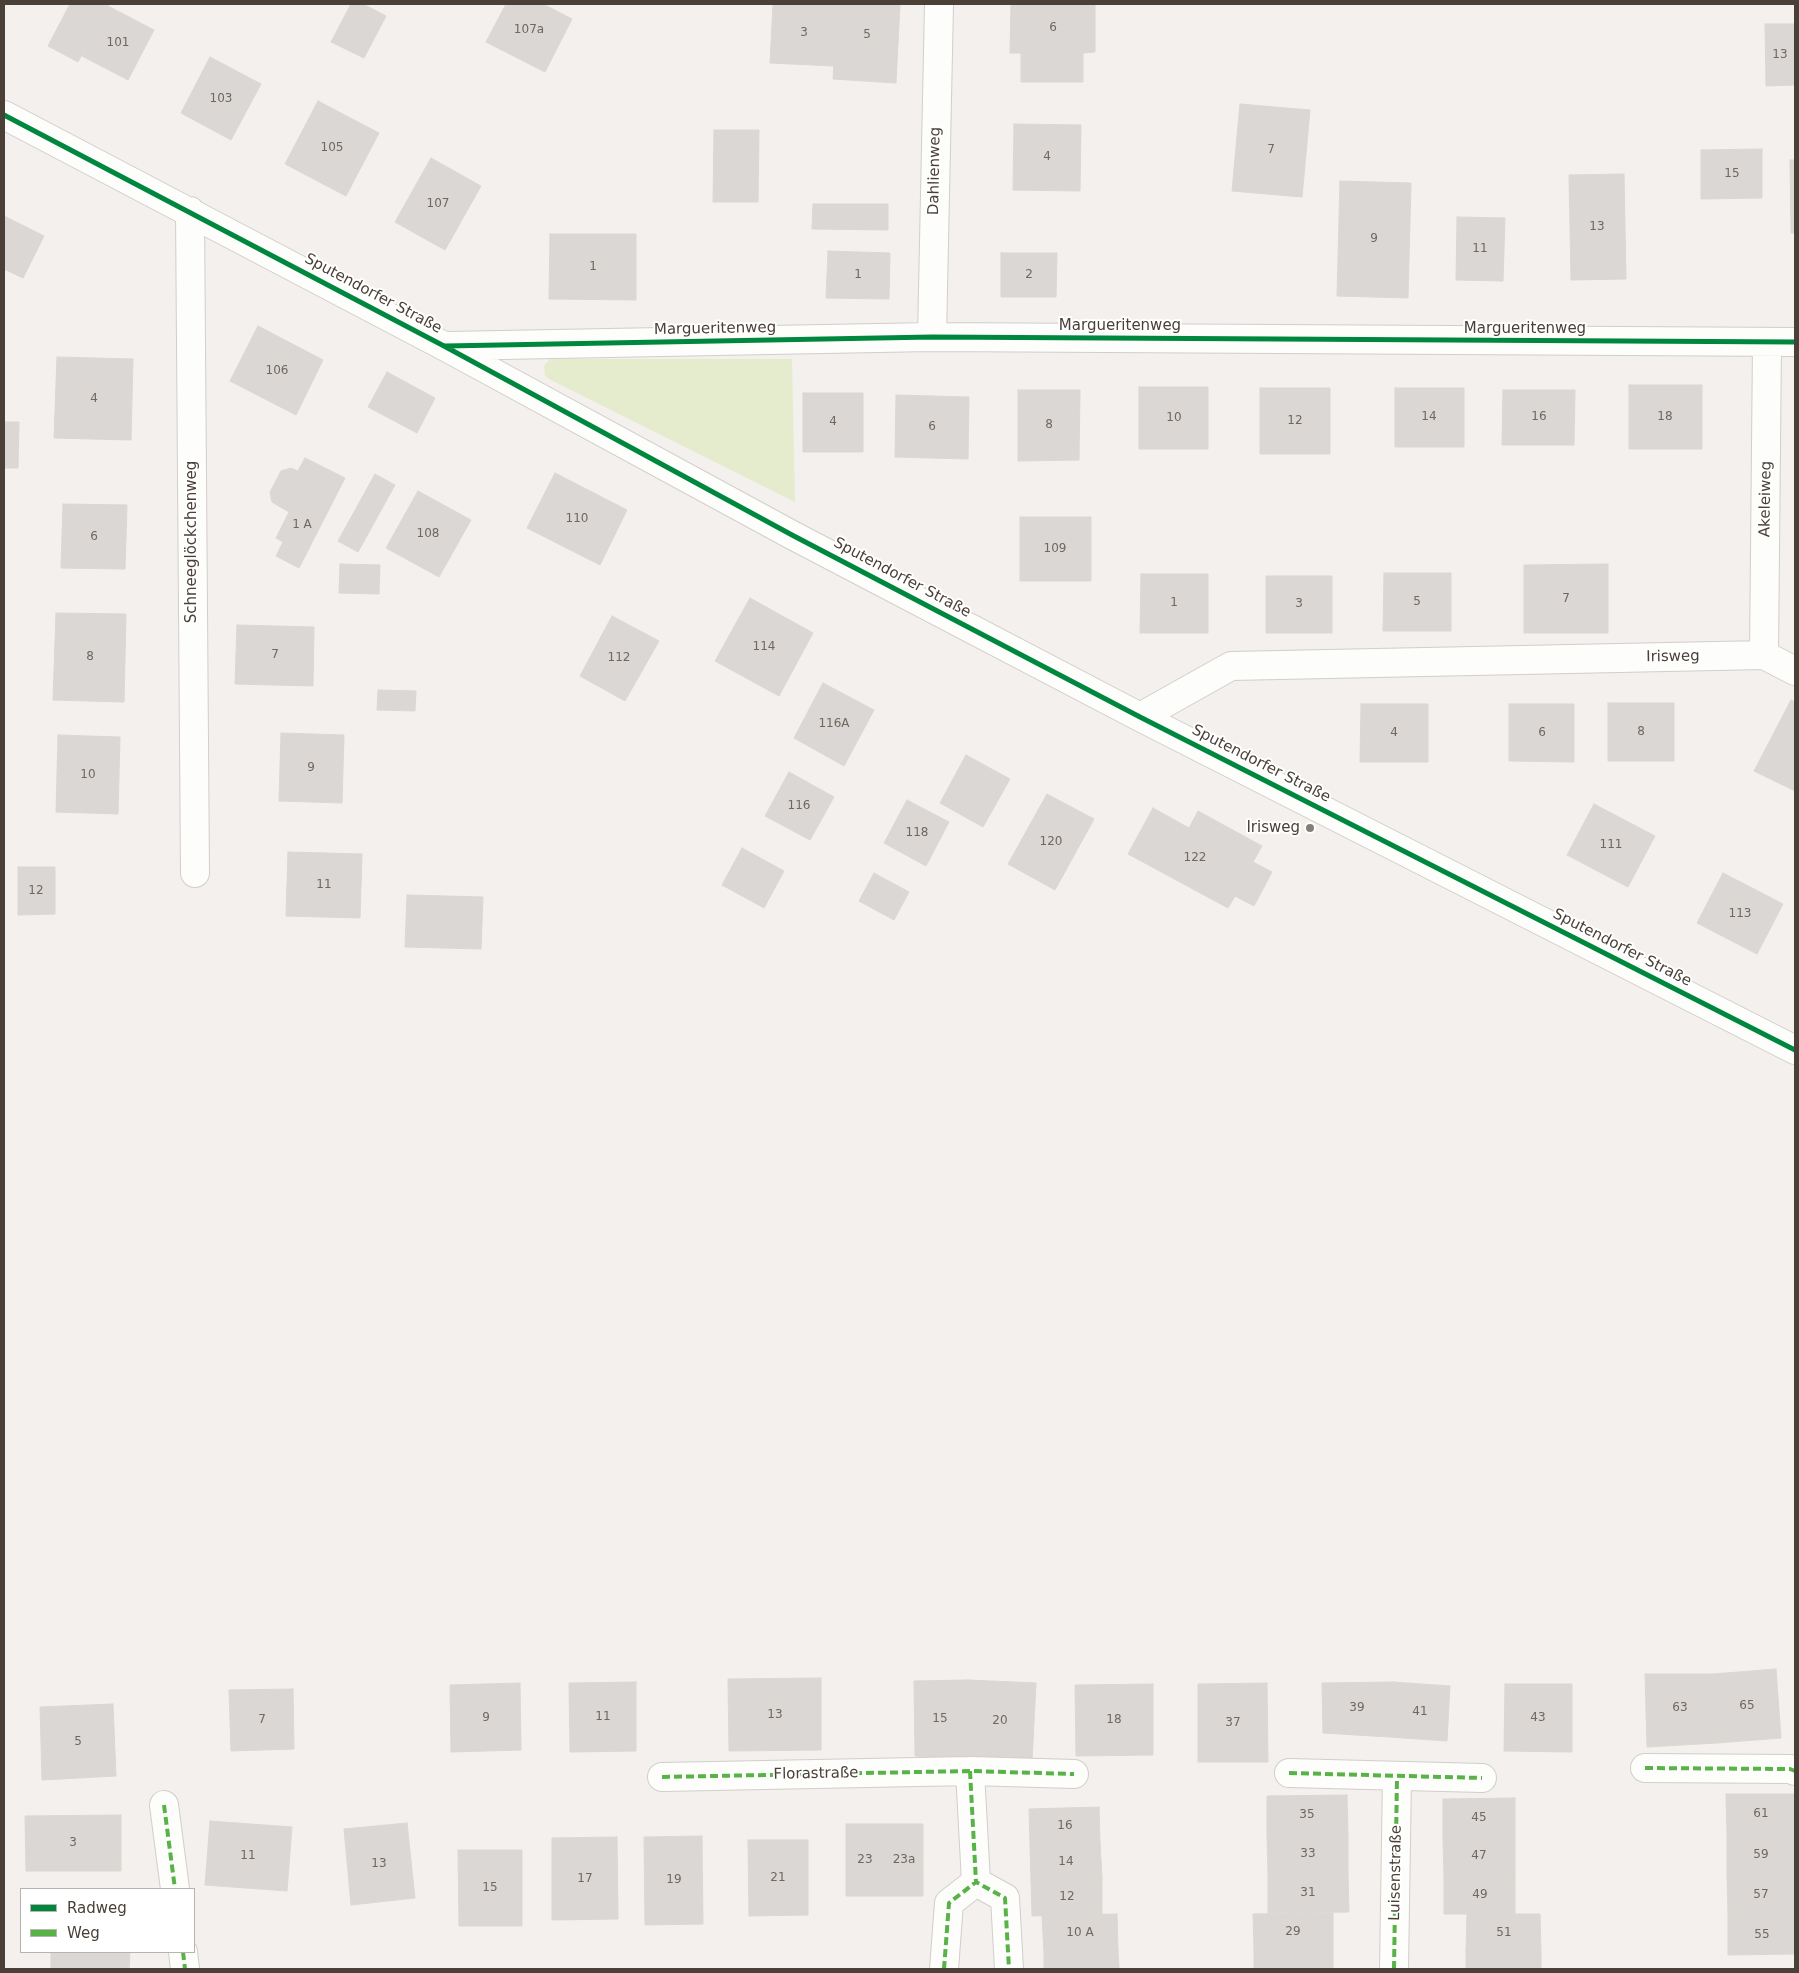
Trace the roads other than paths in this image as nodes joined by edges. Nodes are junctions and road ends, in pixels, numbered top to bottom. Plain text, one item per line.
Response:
1 (939, 4) edge
2 (4, 115) edge
3 (190, 211) junction
4 (932, 338) junction
5 (1795, 342) edge
6 (1767, 343) junction
7 (444, 346) junction
8 (1764, 655) junction
9 (1795, 671) edge
10 (1140, 717) junction
11 (195, 873) dead end
12 (1795, 1050) edge
13 (1645, 1768) dead end
14 (970, 1771) junction
15 (1795, 1771) edge
16 (1289, 1773) dead end
17 (1074, 1774) dead end
18 (662, 1777) dead end
19 (1397, 1777) junction
20 (1482, 1778) dead end
21 (164, 1805) dead end
22 (976, 1882) junction
23 (175, 1888) edge
24 (183, 1953) edge
25 (185, 1969) edge
26 (944, 1969) edge
27 (1009, 1969) edge
28 (1394, 1969) edge

1 - 4 street, Dahlienweg
2 - 3 street, Sputendorfer Straße
3 - 7 street, Sputendorfer Straße
3 - 11 street, Schneeglöckchenweg
4 - 6 street, Margueritenweg
4 - 7 street, Margueritenweg
5 - 6 street, Margueritenweg
6 - 8 street, Akeleiweg
7 - 10 street, Sputendorfer Straße
8 - 9 street, Irisweg
8 - 10 street, Irisweg
10 - 12 street, Sputendorfer Straße
13 - 15 street
14 - 17 street, Florastraße
14 - 18 street, Florastraße
14 - 22 street
16 - 19 street
19 - 20 street
19 - 28 street, Luisenstraße
21 - 23 street
22 - 26 street
22 - 27 street
24 - 25 street

